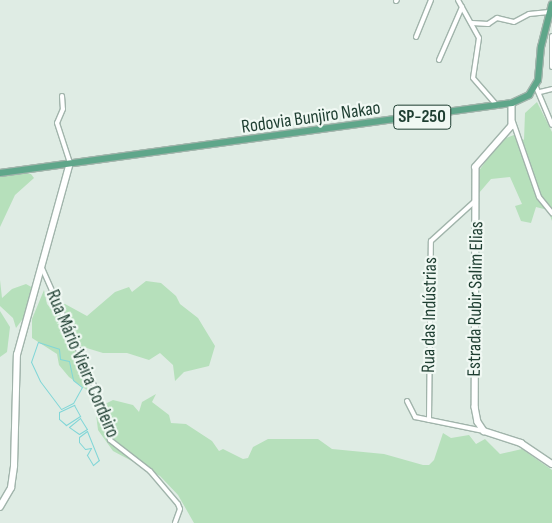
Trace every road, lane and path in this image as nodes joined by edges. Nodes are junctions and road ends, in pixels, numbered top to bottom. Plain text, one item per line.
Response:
1 (431, 0) edge
2 (458, 0) edge
3 (462, 7) junction
4 (551, 7) edge
5 (472, 23) junction
6 (552, 36) edge
7 (416, 37) dead end
8 (551, 46) edge
9 (439, 60) dead end
10 (552, 67) edge
11 (538, 89) junction
12 (552, 89) edge
13 (62, 96) dead end
14 (512, 104) junction
15 (497, 106) junction
16 (514, 122) junction
17 (552, 125) edge
18 (70, 163) junction
19 (0, 173) edge
20 (477, 200) junction
21 (552, 213) edge
22 (42, 268) junction
23 (407, 401) dead end
24 (429, 420) junction
25 (484, 431) junction
26 (552, 464) edge
27 (0, 506) edge
28 (175, 523) edge

1 - 7 street
2 - 3 street
3 - 5 street
3 - 9 street
4 - 5 street
4 - 11 main road
5 - 15 street
6 - 8 street
8 - 10 street
11 - 12 street
11 - 14 main road, Rodovia Bunjiro Nakao / SP-250
11 - 17 street
13 - 18 street
14 - 15 main road, Rodovia Bunjiro Nakao / SP-250
14 - 16 street
15 - 18 main road, Rodovia Bunjiro Nakao / SP-250
16 - 20 street, Estrada Rubir Salim Elias
16 - 21 street
18 - 19 main road, Rodovia Bunjiro Nakao / SP-250
18 - 22 street
20 - 24 street, Rua das Indústrias
20 - 25 street, Estrada Rubir Salim Elias
22 - 27 street
22 - 28 street, Rua Mário Vieira Cordeiro
23 - 24 street
24 - 25 street
25 - 26 street

